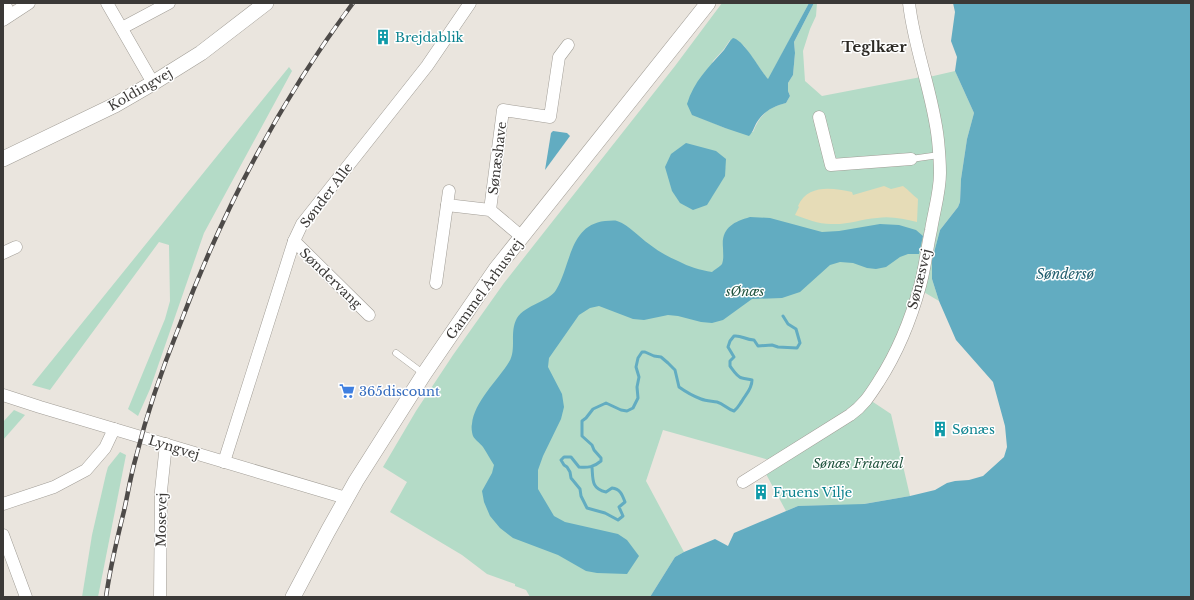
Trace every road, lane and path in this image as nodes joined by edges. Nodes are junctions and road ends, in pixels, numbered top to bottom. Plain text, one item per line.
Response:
1 (4, 3) edge
2 (29, 3) edge
3 (106, 3) edge
4 (169, 3) edge
5 (266, 3) edge
6 (470, 3) edge
7 (909, 3) edge
8 (702, 6) edge
9 (6, 18) edge
10 (122, 28) junction
11 (568, 45) dead end
12 (153, 83) junction
13 (818, 117) dead end
14 (939, 155) junction
15 (3, 158) edge
16 (911, 159) joint
17 (449, 191) dead end
18 (447, 205) junction
19 (490, 210) junction
20 (522, 237) junction
21 (294, 241) junction
22 (16, 247) dead end
23 (3, 253) edge
24 (436, 283) dead end
25 (369, 315) dead end
26 (396, 353) dead end
27 (424, 374) junction
28 (3, 395) edge
29 (114, 429) junction
30 (166, 444) junction
31 (224, 462) junction
32 (744, 482) dead end
33 (346, 498) junction
34 (3, 504) edge
35 (3, 535) edge
36 (26, 597) edge
37 (160, 597) edge
38 (293, 597) edge

1 - 9 street
2 - 9 street
3 - 10 street
4 - 10 street
5 - 12 street, Koldingvej
6 - 21 street, Sønder Alle
7 - 14 street, Sønæsvej
8 - 20 street, Gammel Århusvej
10 - 12 street
11 - 19 street, Sønæshave
12 - 15 street, Koldingvej
13 - 16 street
14 - 16 lane
14 - 32 street, Sønæsvej
17 - 18 street
18 - 19 street, Sønæshave
18 - 24 street
19 - 20 street, Sønæshave
20 - 27 street, Gammel Århusvej
21 - 25 street, Søndervang
21 - 31 street, Sønder Alle
22 - 23 street
26 - 27 lane
27 - 33 street, Gammel Århusvej
28 - 29 street, Lyngvej
29 - 30 street, Lyngvej
29 - 34 street
30 - 31 street, Lyngvej
30 - 37 street, Mosevej
31 - 33 street, Lyngvej
33 - 38 street, Gammel Århusvej
35 - 36 street

